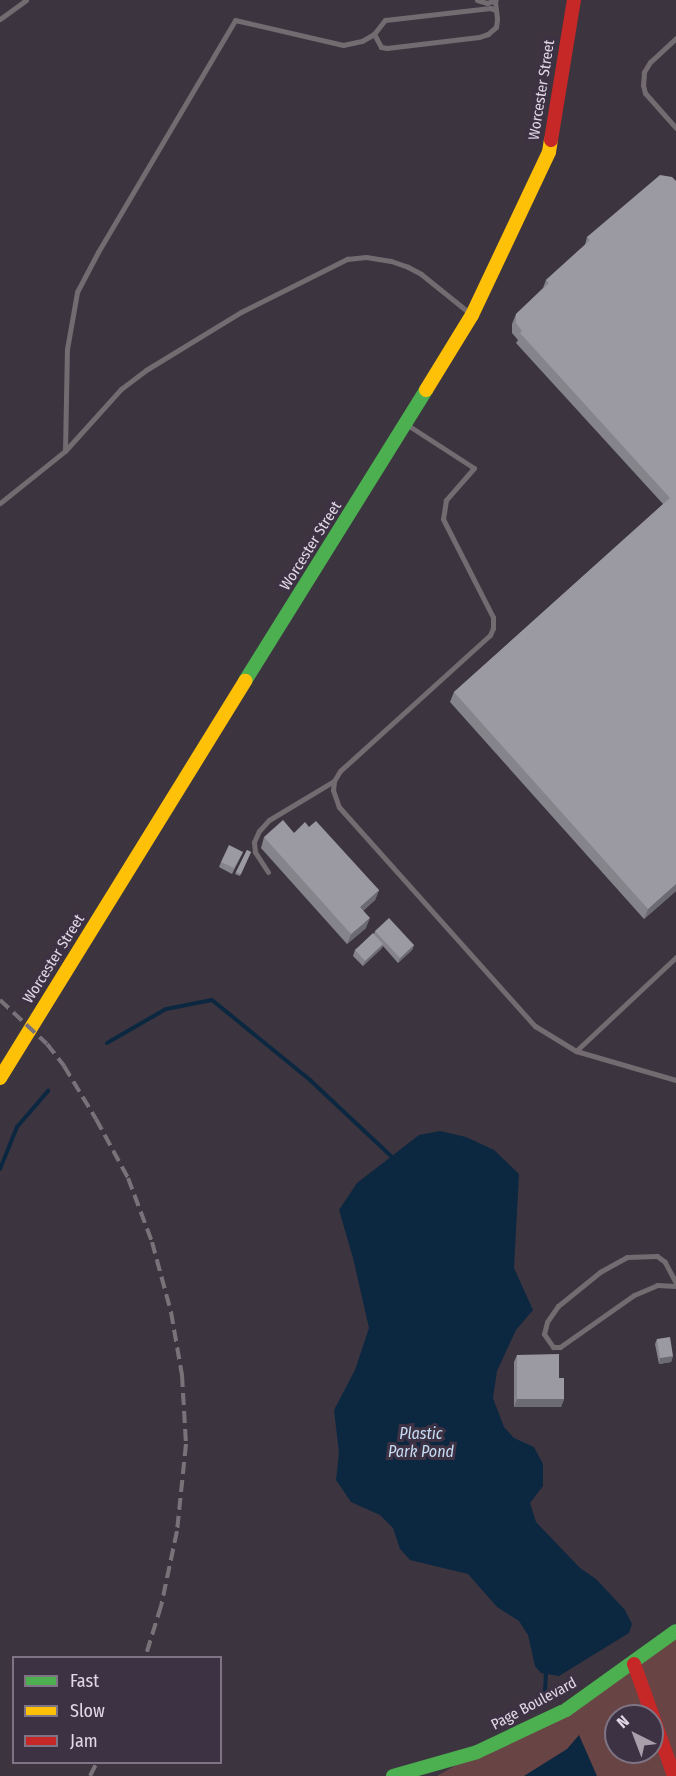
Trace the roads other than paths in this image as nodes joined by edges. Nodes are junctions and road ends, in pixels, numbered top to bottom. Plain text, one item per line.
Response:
1 (26, 0) edge
2 (477, 0) edge
3 (574, 0) edge
4 (495, 1) edge
5 (496, 10) junction
6 (0, 19) edge
7 (374, 34) junction
8 (676, 38) edge
9 (676, 128) edge
10 (472, 315) junction
11 (406, 424) junction
12 (65, 451) junction
13 (0, 503) edge
14 (334, 781) junction
15 (268, 872) dead end
16 (676, 957) edge
17 (576, 1051) junction
18 (0, 1078) edge
19 (676, 1080) edge
20 (676, 1284) edge
21 (676, 1631) edge
22 (634, 1664) junction
23 (393, 1776) edge
24 (674, 1776) edge

1 - 6 lane
2 - 4 lane
3 - 10 main road, Worcester Street
4 - 5 lane
5 - 7 lane
5 - 7 lane
7 - 12 lane
8 - 9 lane
10 - 11 main road, Worcester Street
10 - 12 lane
11 - 14 lane
11 - 18 main road, Worcester Street
12 - 13 lane
14 - 15 lane
14 - 17 lane
16 - 17 lane
17 - 19 lane
20 - 20 lane
21 - 22 main road, Page Boulevard
22 - 23 main road, Page Boulevard
22 - 24 main road

